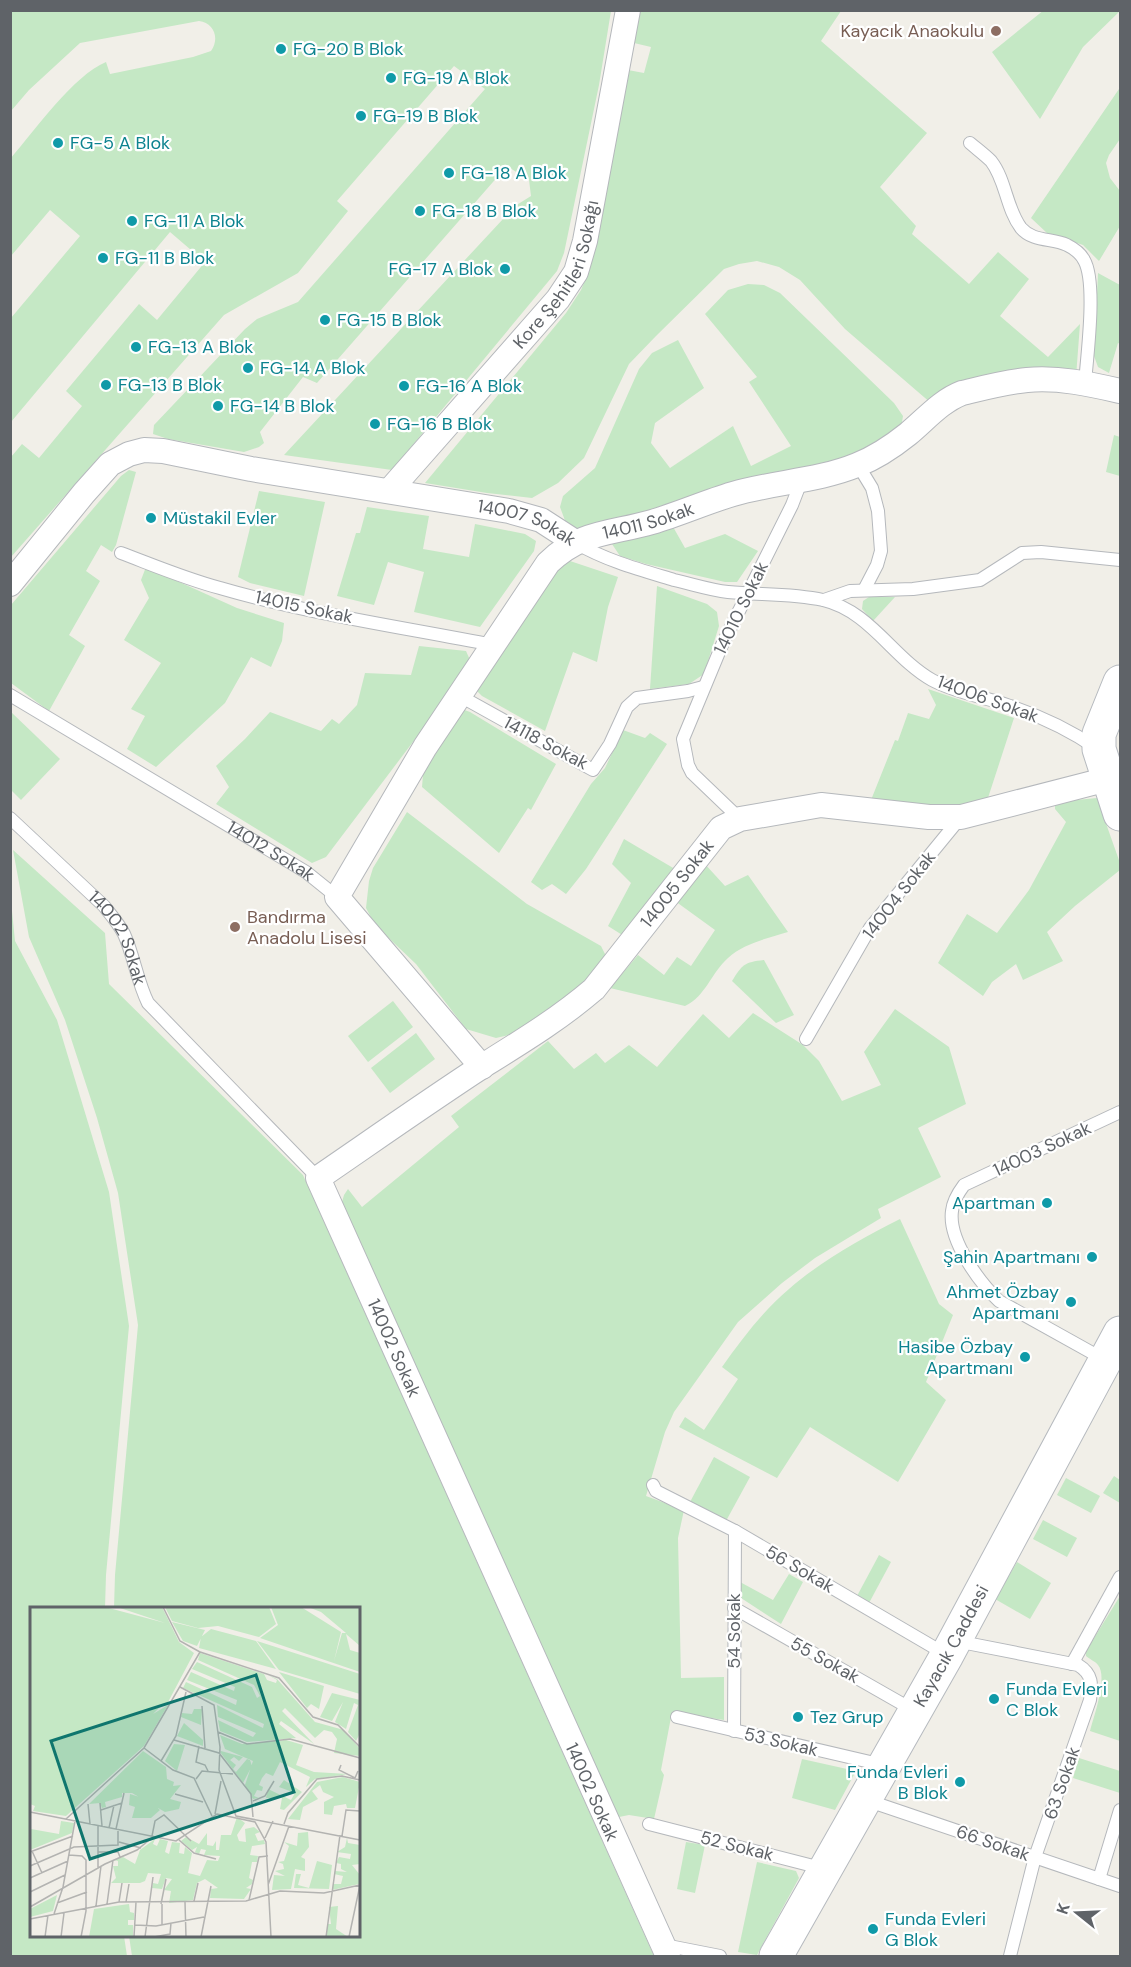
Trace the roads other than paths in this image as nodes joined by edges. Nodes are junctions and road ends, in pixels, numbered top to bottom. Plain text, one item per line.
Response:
1 (628, 10) edge
2 (970, 143) dead end
3 (1085, 383) junction
4 (1120, 391) edge
5 (858, 465) junction
6 (802, 479) junction
7 (390, 490) junction
8 (575, 542) junction
9 (121, 553) dead end
10 (1120, 560) edge
11 (10, 584) edge
12 (864, 590) junction
13 (747, 593) junction
14 (824, 600) junction
15 (493, 645) junction
16 (1120, 682) edge
17 (704, 687) junction
18 (10, 694) edge
19 (460, 696) junction
20 (1104, 764) junction
21 (1120, 814) edge
22 (961, 817) junction
23 (10, 818) edge
24 (740, 819) junction
25 (337, 897) junction
26 (806, 1039) dead end
27 (482, 1067) junction
28 (1120, 1112) edge
29 (318, 1178) junction
30 (1115, 1349) edge
31 (653, 1485) dead end
32 (735, 1531) junction
33 (1120, 1577) edge
34 (734, 1608) junction
35 (951, 1648) junction
36 (1072, 1664) junction
37 (915, 1711) junction
38 (677, 1718) dead end
39 (734, 1731) junction
40 (885, 1765) junction
41 (865, 1800) junction
42 (1120, 1810) edge
43 (649, 1824) dead end
44 (1035, 1857) junction
45 (825, 1869) junction
46 (1099, 1878) junction
47 (1120, 1886) edge
48 (665, 1951) edge
49 (720, 1956) edge
50 (776, 1956) edge
51 (1010, 1956) edge

1 - 7 street, Kore Şehitleri Sokağı
2 - 3 lane
3 - 4 street, 14011 Sokak
3 - 5 street, 14011 Sokak
5 - 6 street, 14011 Sokak
5 - 12 lane
6 - 8 street, 14011 Sokak
6 - 13 lane, 14010 Sokak
7 - 8 street, 14007 Sokak
7 - 11 street, 14007 Sokak
8 - 13 lane, 14007 Sokak
8 - 15 street, 14011 Sokak
9 - 15 lane, 14015 Sokak
10 - 12 lane, 14007 Sokak
12 - 14 lane, 14007 Sokak
13 - 14 lane, 14007 Sokak
13 - 17 lane, 14010 Sokak
14 - 20 lane, 14006 Sokak
15 - 19 street, 14011 Sokak
16 - 20 main road
17 - 19 lane, 14118 Sokak
17 - 24 lane, 14010 Sokak
18 - 25 lane, 14012 Sokak
19 - 25 street, 14011 Sokak
20 - 21 main road
20 - 22 street, 14005 Sokak
22 - 24 street, 14005 Sokak
22 - 26 lane, 14004 Sokak
23 - 29 lane, 14002 Sokak
24 - 27 street, 14005 Sokak
25 - 27 street, 14012 Sokak
27 - 29 street, 14005 Sokak
28 - 30 lane, 14003 Sokak
29 - 48 street, 14002 Sokak
30 - 35 main road, Kayacık Caddesi
31 - 32 lane, 56 Sokak
32 - 34 lane, 54 Sokak
32 - 35 lane, 56 Sokak
33 - 36 lane
34 - 37 lane, 55 Sokak
34 - 39 lane, 54 Sokak
35 - 36 lane
35 - 37 main road, Kayacık Caddesi
36 - 44 lane, 63 Sokak
37 - 40 main road, Kayacık Caddesi
38 - 39 lane, 53 Sokak
39 - 40 lane, 53 Sokak
40 - 41 main road, Kayacık Caddesi
41 - 44 lane, 66 Sokak
41 - 45 main road, Kayacık Caddesi
42 - 46 lane
43 - 45 lane, 52 Sokak
44 - 46 lane, 66 Sokak
44 - 51 lane, 63 Sokak
45 - 50 main road, Kayacık Caddesi
46 - 47 lane, 66 Sokak
48 - 49 lane

